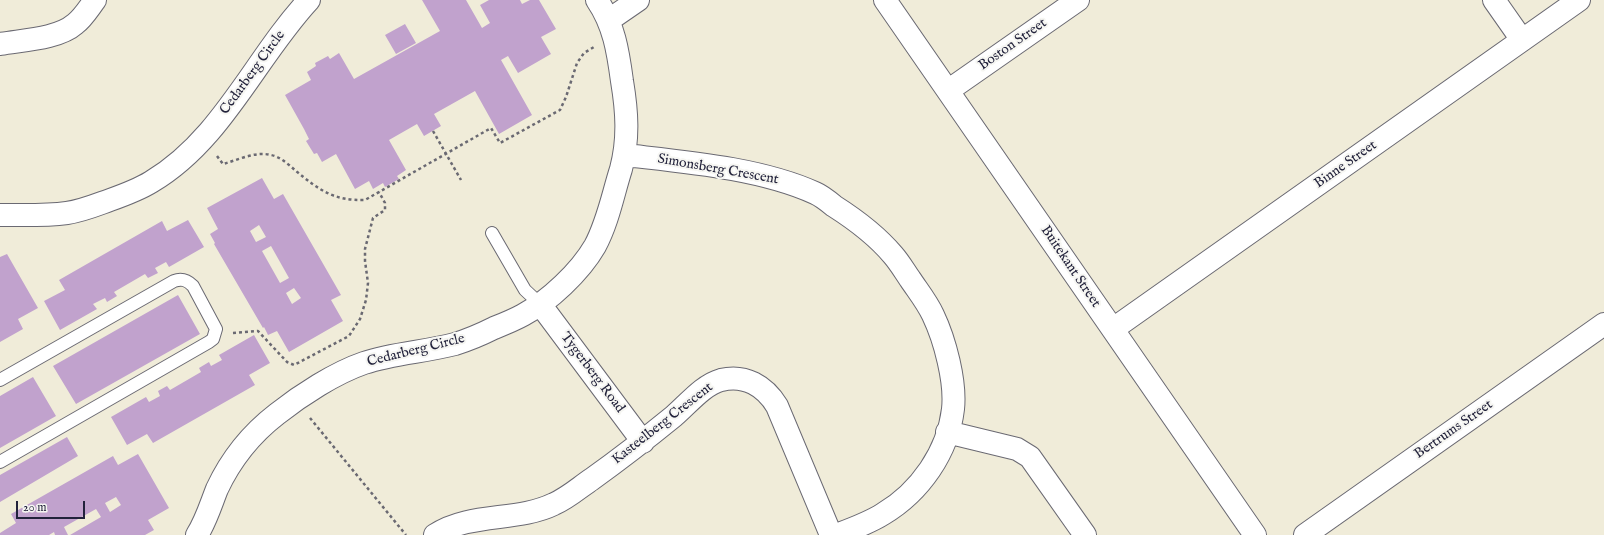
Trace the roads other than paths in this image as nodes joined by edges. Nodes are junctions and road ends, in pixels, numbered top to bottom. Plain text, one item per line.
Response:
1 (95, 0) edge
2 (309, 0) edge
3 (597, 0) edge
4 (638, 0) edge
5 (885, 0) edge
6 (1078, 0) edge
7 (1494, 0) edge
8 (1579, 0) edge
9 (611, 28) junction
10 (1522, 40) junction
11 (0, 44) edge
12 (949, 90) junction
13 (625, 155) junction
14 (0, 215) edge
15 (492, 233) dead end
16 (540, 304) junction
17 (1604, 324) edge
18 (1113, 329) junction
19 (0, 380) edge
20 (947, 432) junction
21 (643, 442) junction
22 (0, 462) edge
23 (486, 528) edge
24 (197, 535) edge
25 (435, 535) edge
26 (831, 535) edge
27 (836, 535) edge
28 (1085, 535) edge
29 (1255, 535) edge
30 (1305, 535) edge

1 - 11 street
2 - 14 street, Cedarberg Circle
3 - 9 street, Cedarberg Circle
4 - 9 street
5 - 12 street, Buitekant Street
6 - 12 street, Boston Street
7 - 10 street
8 - 10 street, Binne Street
9 - 13 street, Cedarberg Circle
10 - 18 street, Binne Street
12 - 18 street, Buitekant Street
13 - 16 street, Cedarberg Circle
13 - 20 street, Simonsberg Crescent
15 - 16 lane
16 - 21 street, Tygerberg Road
16 - 24 street, Cedarberg Circle
17 - 30 street, Bertrums Street
18 - 29 street, Buitekant Street
19 - 22 lane
20 - 27 street, Simonsberg Crescent
20 - 28 street
21 - 23 street, Kasteelberg Crescent
21 - 26 street, Kasteelberg Crescent
23 - 25 street, Kasteelberg Crescent

